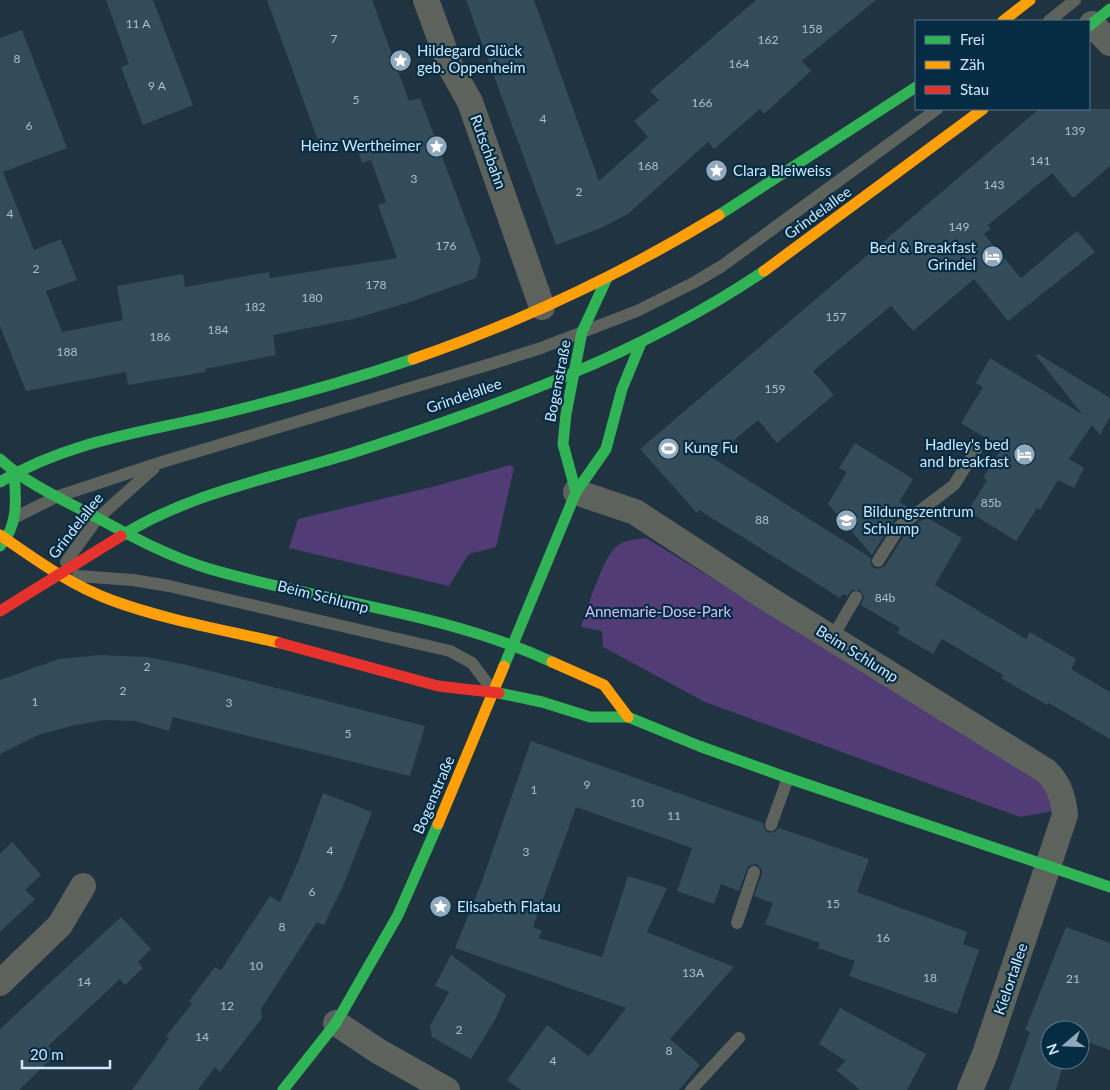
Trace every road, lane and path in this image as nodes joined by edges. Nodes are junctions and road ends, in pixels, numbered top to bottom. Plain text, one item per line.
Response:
1 (426, 0) edge
2 (1030, 0) edge
3 (1075, 0) edge
4 (1004, 20) edge
5 (1050, 20) edge
6 (1097, 20) edge
7 (1110, 44) edge
8 (915, 87) edge
9 (936, 110) edge
10 (982, 110) edge
11 (607, 278) junction
12 (542, 307) junction
13 (582, 332) junction
14 (641, 343) junction
15 (573, 374) junction
16 (976, 450) dead end
17 (0, 459) edge
18 (162, 462) junction
19 (14, 472) junction
20 (0, 482) edge
21 (576, 492) junction
22 (56, 497) junction
23 (16, 517) junction
24 (97, 519) junction
25 (0, 526) edge
26 (124, 534) junction
27 (2, 541) edge
28 (878, 561) dead end
29 (58, 575) junction
30 (856, 597) dead end
31 (0, 611) edge
32 (832, 638) junction
33 (514, 644) junction
34 (493, 692) junction
35 (628, 717) junction
36 (788, 778) junction
37 (771, 825) dead end
38 (1049, 867) junction
39 (754, 872) dead end
40 (83, 886) dead end
41 (1110, 887) edge
42 (737, 923) dead end
43 (0, 983) edge
44 (336, 1023) junction
45 (739, 1038) dead end
46 (283, 1090) edge
47 (447, 1090) edge
48 (691, 1090) edge
49 (970, 1090) edge

1 - 12 street, Rutschbahn
2 - 4 main road
3 - 5 lane
6 - 7 street
8 - 11 main road
9 - 13 lane, Grindelallee
10 - 14 main road, Grindelallee
11 - 12 main road
11 - 13 main road, Bogenstraße
12 - 19 main road
13 - 15 main road, Bogenstraße
13 - 18 lane, Grindelallee
14 - 15 main road, Grindelallee
14 - 21 main road, Bogenstraße
15 - 21 main road, Bogenstraße
15 - 26 main road, Grindelallee
16 - 28 lane
17 - 19 main road, Beim Schlump
18 - 22 lane, Grindelallee
18 - 24 lane, Grindelallee
19 - 20 main road
19 - 22 main road, Beim Schlump
19 - 23 main road
21 - 32 street, Beim Schlump
21 - 33 main road, Bogenstraße
22 - 23 lane, Grindelallee
22 - 24 main road, Beim Schlump
23 - 25 lane, Grindelallee
23 - 27 main road
24 - 26 main road, Beim Schlump
24 - 29 lane, Grindelallee
26 - 29 main road, Grindelallee
26 - 33 main road, Beim Schlump
27 - 29 main road
29 - 31 main road
29 - 34 main road
29 - 34 lane, Beim Schlump
30 - 32 lane
32 - 38 street, Beim Schlump
33 - 34 main road, Bogenstraße
33 - 35 main road, Beim Schlump
34 - 35 main road
34 - 44 main road, Bogenstraße
35 - 36 main road
36 - 37 lane
36 - 38 main road
38 - 41 main road
38 - 49 street, Kielortallee
39 - 42 lane
40 - 43 street
44 - 46 main road, Bogenstraße
44 - 47 street
45 - 48 lane

